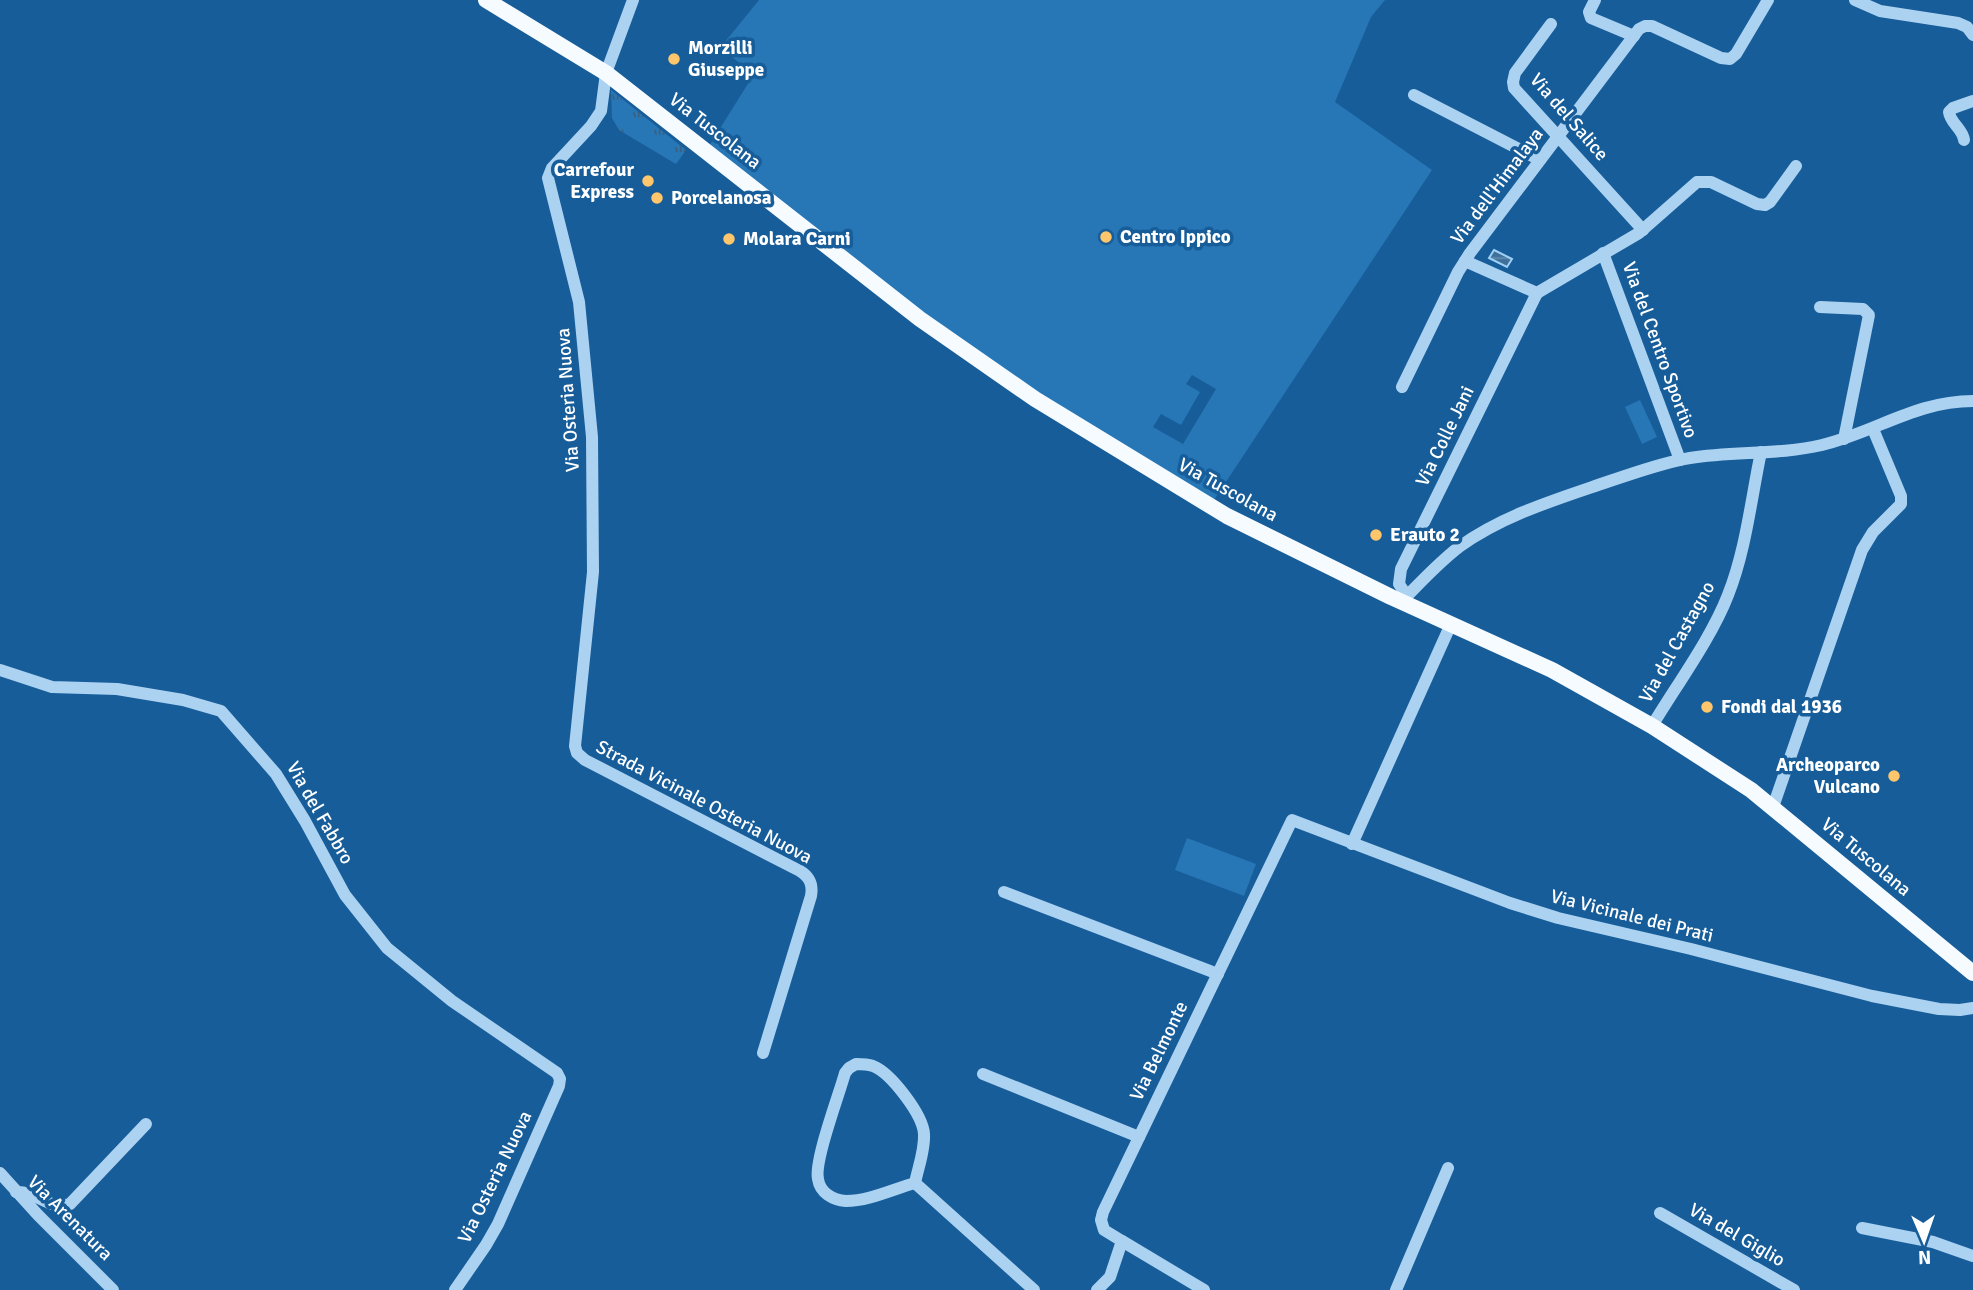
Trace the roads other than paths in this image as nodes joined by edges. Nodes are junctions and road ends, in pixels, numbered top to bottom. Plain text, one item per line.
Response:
1 (486, 0) edge
2 (633, 0) edge
3 (1595, 0) edge
4 (1768, 0) edge
5 (1855, 0) edge
6 (1551, 24) dead end
7 (1973, 35) edge
8 (1634, 36) junction
9 (606, 73) junction
10 (1414, 95) dead end
11 (1973, 101) edge
12 (1558, 136) junction
13 (1964, 140) dead end
14 (1540, 160) junction
15 (1796, 166) dead end
16 (1643, 230) junction
17 (1603, 253) junction
18 (1465, 261) junction
19 (1537, 293) junction
20 (1820, 307) dead end
21 (1402, 387) dead end
22 (1973, 401) edge
23 (1873, 429) junction
24 (1844, 439) junction
25 (1761, 452) junction
26 (1680, 460) junction
27 (1404, 599) junction
28 (1451, 624) junction
29 (0, 670) edge
30 (1652, 726) junction
31 (575, 746) joint
32 (1773, 807) junction
33 (1292, 820) joint
34 (1352, 844) junction
35 (1004, 892) dead end
36 (1973, 973) edge
37 (1218, 974) junction
38 (1973, 1008) edge
39 (763, 1053) dead end
40 (984, 1074) dead end
41 (559, 1076) joint
42 (146, 1124) dead end
43 (1139, 1137) junction
44 (1448, 1168) dead end
45 (0, 1173) edge
46 (915, 1183) junction
47 (16, 1192) junction
48 (1660, 1213) dead end
49 (1862, 1228) dead end
50 (1122, 1241) junction
51 (1973, 1256) edge
52 (113, 1290) edge
53 (454, 1290) edge
54 (1034, 1290) edge
55 (1097, 1290) edge
56 (1204, 1290) edge
57 (1396, 1290) edge
58 (1794, 1290) edge

1 - 9 main road, Via Tuscolana
2 - 9 street
3 - 8 street
4 - 8 street, Via dell'Himalaya
5 - 7 street
6 - 12 street, Via del Salice
8 - 12 street, Via dell'Himalaya
9 - 27 main road, Via Tuscolana
9 - 31 street, Via Osteria Nuova
10 - 14 street
11 - 13 street
12 - 14 street, Via dell'Himalaya
12 - 16 street, Via del Salice
14 - 18 street, Via dell'Himalaya
15 - 16 street
16 - 17 street
17 - 19 street
17 - 26 street, Via del Centro Sportivo
18 - 19 street
18 - 21 street, Via dell'Himalaya
19 - 27 street, Via Colle Jani
20 - 24 street
22 - 23 street
23 - 24 street
23 - 32 street
24 - 25 street
25 - 26 street
25 - 30 street, Via del Castagno
26 - 27 street
27 - 28 main road, Via Tuscolana
28 - 30 main road, Via Tuscolana
28 - 34 street
29 - 41 street, Via del Fabbro
30 - 32 main road, Via Tuscolana
31 - 39 street, Strada Vicinale Osteria Nuova
32 - 36 main road, Via Tuscolana
33 - 34 street, Via Vicinale dei Prati
33 - 37 street, Via Belmonte
34 - 38 street, Via Vicinale dei Prati
35 - 37 street
37 - 43 street, Via Belmonte
40 - 43 street
41 - 53 street, Via Osteria Nuova
42 - 47 street
43 - 50 street, Via Belmonte
44 - 57 street
45 - 47 street, Via Arenatura
46 - 46 street
46 - 54 street
47 - 52 street, Via Arenatura
48 - 58 street, Via del Giglio
49 - 51 street
50 - 55 street
50 - 56 street, Via Belmonte

